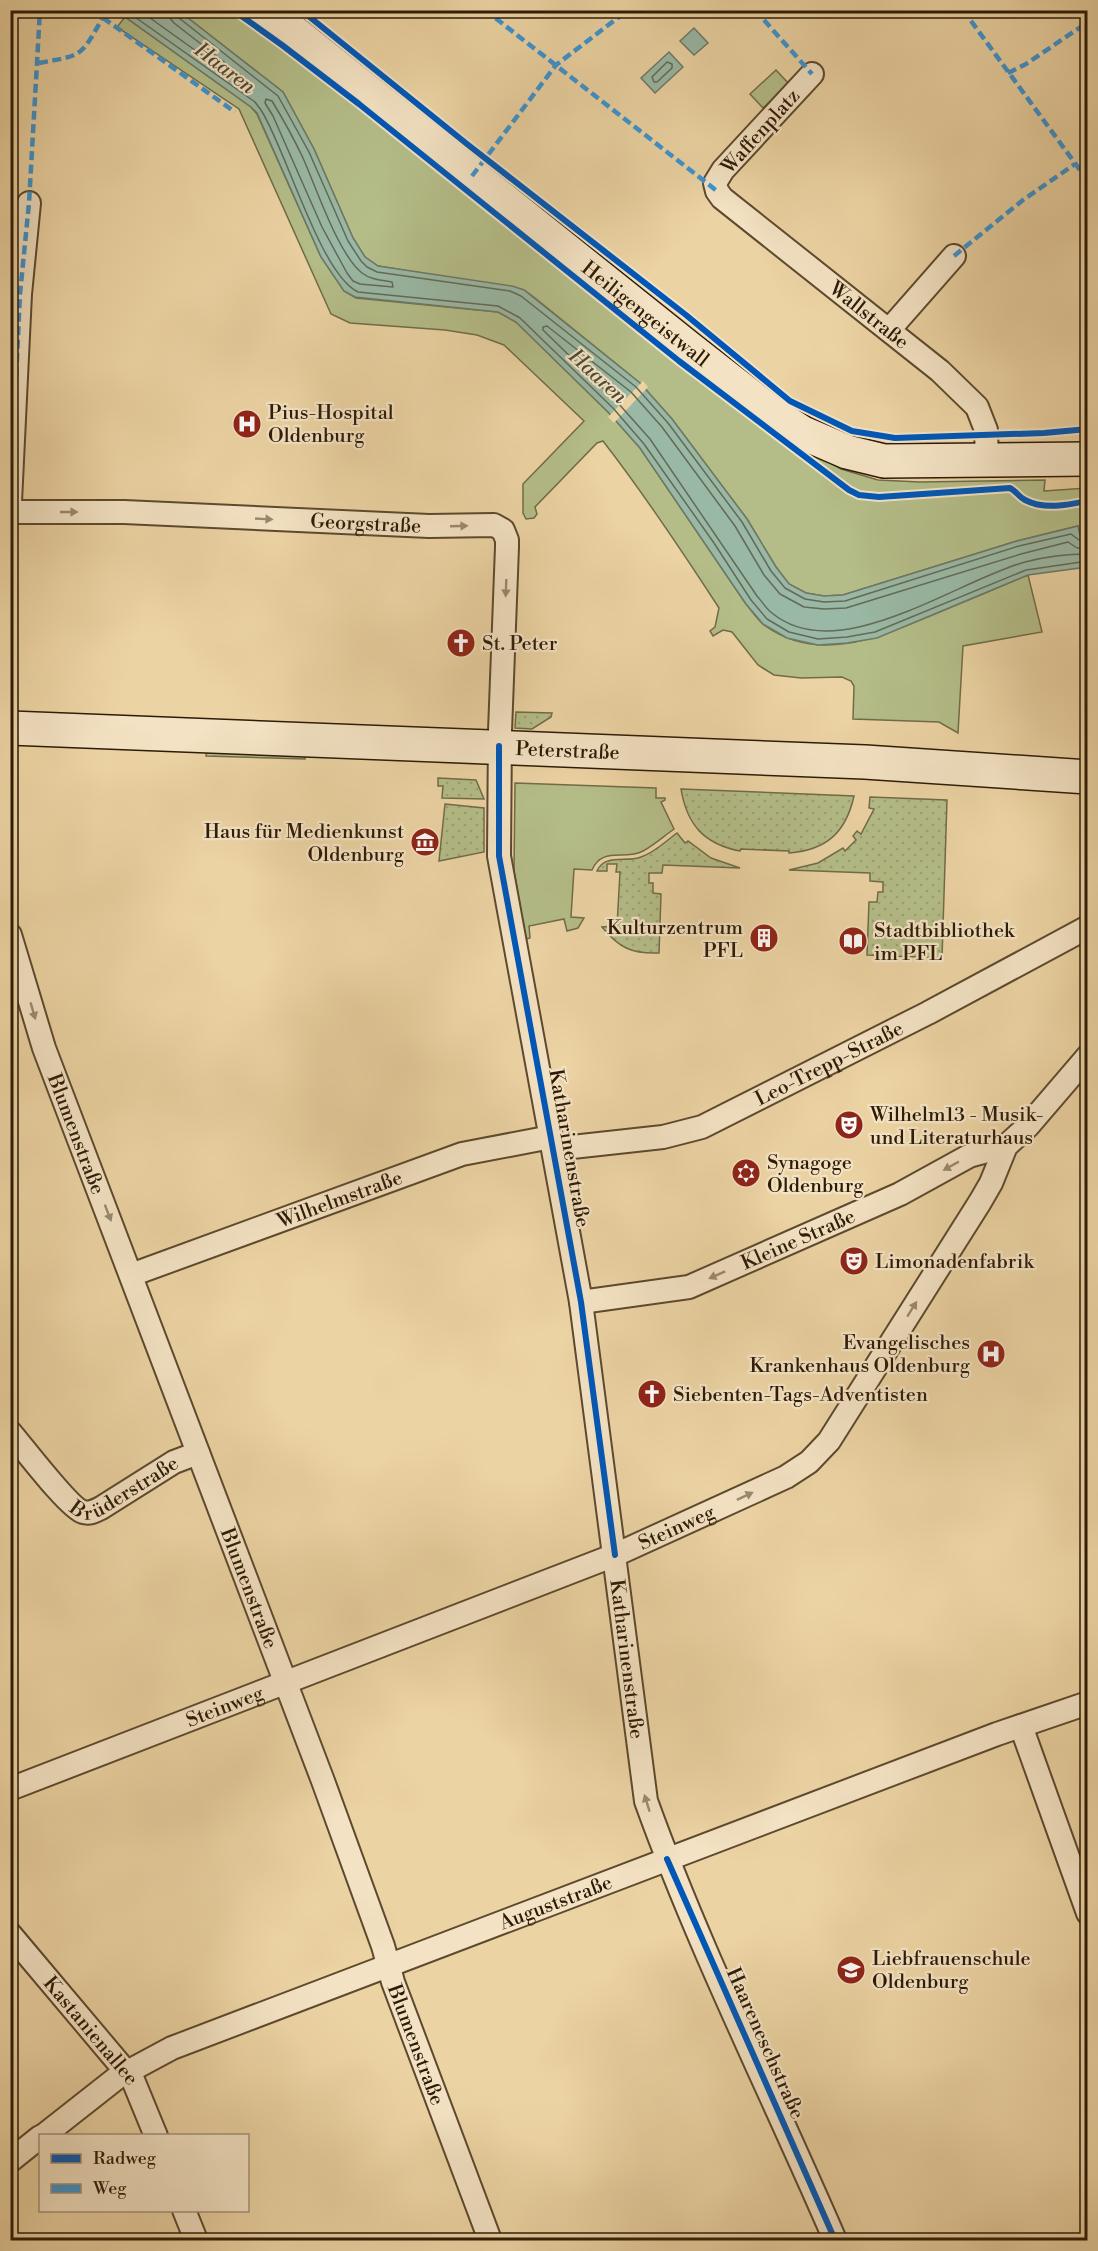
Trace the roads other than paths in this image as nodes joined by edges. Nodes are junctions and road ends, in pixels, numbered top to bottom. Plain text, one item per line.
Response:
1 (266, 10) edge
2 (812, 74) dead end
3 (717, 191) joint
4 (29, 203) dead end
5 (954, 256) dead end
6 (889, 330) junction
7 (1088, 459) edge
8 (987, 460) junction
9 (10, 502) edge
10 (10, 512) edge
11 (10, 728) edge
12 (499, 746) junction
13 (1088, 777) edge
14 (1088, 927) edge
15 (10, 934) edge
16 (1088, 1056) edge
17 (552, 1143) junction
18 (1006, 1146) junction
19 (131, 1275) junction
20 (581, 1302) junction
21 (10, 1432) edge
22 (198, 1453) junction
23 (615, 1555) junction
24 (286, 1684) junction
25 (1088, 1703) edge
26 (1021, 1726) junction
27 (10, 1789) edge
28 (667, 1859) junction
29 (1088, 1913) edge
30 (10, 1934) edge
31 (388, 1965) junction
32 (127, 2071) junction
33 (45, 2134) edge
34 (155, 2134) edge
35 (39, 2138) edge
36 (10, 2161) edge
37 (184, 2212) edge
38 (196, 2241) edge
39 (490, 2241) edge
40 (835, 2241) edge

1 - 8 street, Heiligengeistwall
2 - 3 street, Waffenplatz
3 - 6 street, Wallstraße
4 - 9 street
5 - 6 street
6 - 8 street, Wallstraße
7 - 8 street, Heiligengeistwall
10 -> 12 street, Georgstraße
11 - 12 street, Peterstraße
12 - 13 street, Peterstraße
12 - 17 street, Katharinenstraße
14 - 17 street, Leo-Trepp-Straße
15 -> 19 street, Blumenstraße
16 - 18 street, Steinweg
17 - 19 street, Wilhelmstraße
17 - 20 street, Katharinenstraße
18 -> 20 street, Kleine Straße
23 -> 18 street, Steinweg
19 - 22 street, Blumenstraße
20 - 23 street, Katharinenstraße
21 - 22 street, Brüderstraße
22 - 24 street, Blumenstraße
23 - 24 street, Steinweg
28 -> 23 street, Katharinenstraße
24 - 27 street, Steinweg
24 - 31 street, Blumenstraße
25 - 26 street, Auguststraße
26 - 28 street, Auguststraße
26 - 29 street
28 - 31 street, Auguststraße
28 - 40 street, Haareneschstraße
30 - 32 street, Kastanienallee
31 - 32 street, Auguststraße
31 - 39 street, Blumenstraße
32 - 33 street, Auguststraße
32 - 34 street, Kastanienallee
35 - 36 street, Auguststraße
37 - 38 street

